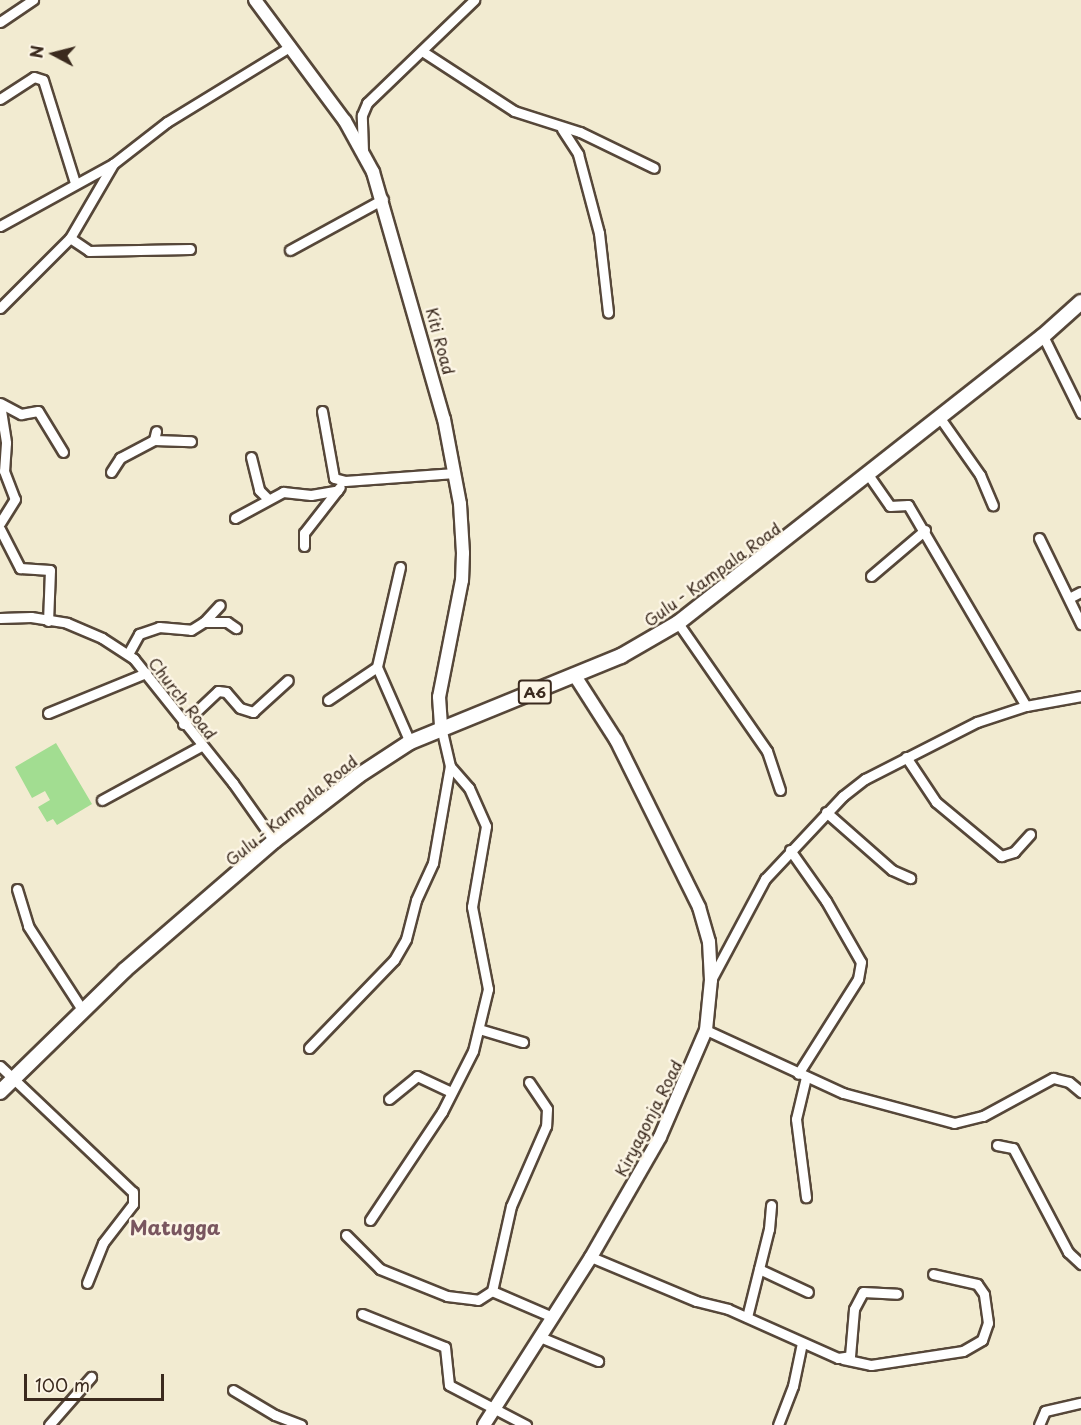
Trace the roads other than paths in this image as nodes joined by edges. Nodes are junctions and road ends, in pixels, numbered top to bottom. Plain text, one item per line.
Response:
1 (33, 0) edge
2 (255, 0) edge
3 (474, 0) edge
4 (0, 22) edge
5 (291, 46) junction
6 (422, 51) junction
7 (0, 99) edge
8 (562, 129) junction
9 (363, 152) junction
10 (113, 164) junction
11 (654, 168) dead end
12 (75, 183) junction
13 (383, 198) junction
14 (0, 226) edge
15 (70, 238) junction
16 (190, 249) dead end
17 (290, 250) dead end
18 (1081, 302) edge
19 (0, 308) edge
20 (608, 312) dead end
21 (1043, 336) junction
22 (0, 403) edge
23 (322, 411) dead end
24 (1081, 413) edge
25 (940, 418) junction
26 (191, 441) dead end
27 (63, 452) dead end
28 (251, 457) dead end
29 (111, 472) dead end
30 (455, 473) junction
31 (867, 473) junction
32 (345, 481) junction
33 (338, 490) junction
34 (268, 498) junction
35 (993, 505) dead end
36 (235, 518) dead end
37 (0, 523) edge
38 (0, 529) edge
39 (925, 530) junction
40 (1039, 538) dead end
41 (304, 546) dead end
42 (400, 567) dead end
43 (871, 576) dead end
44 (1081, 592) edge
45 (1069, 598) junction
46 (220, 604) dead end
47 (0, 618) edge
48 (48, 621) junction
49 (204, 622) junction
50 (678, 623) junction
51 (1081, 624) edge
52 (236, 628) dead end
53 (128, 654) junction
54 (377, 667) junction
55 (146, 673) junction
56 (575, 676) junction
57 (288, 680) dead end
58 (1081, 696) edge
59 (328, 700) dead end
60 (1026, 706) junction
61 (48, 713) dead end
62 (183, 724) junction
63 (441, 728) junction
64 (411, 742) junction
65 (201, 746) junction
66 (906, 757) junction
67 (450, 766) junction
68 (780, 790) dead end
69 (102, 800) dead end
70 (825, 812) junction
71 (1029, 834) dead end
72 (274, 841) junction
73 (790, 850) junction
74 (910, 878) dead end
75 (17, 889) dead end
76 (711, 980) junction
77 (83, 1011) junction
78 (479, 1029) junction
79 (706, 1030) junction
80 (523, 1042) dead end
81 (309, 1048) dead end
82 (0, 1066) edge
83 (802, 1075) junction
84 (13, 1076) junction
85 (529, 1082) dead end
86 (0, 1092) edge
87 (451, 1092) junction
88 (1081, 1092) edge
89 (389, 1099) dead end
90 (997, 1145) dead end
91 (806, 1197) dead end
92 (771, 1205) dead end
93 (370, 1220) dead end
94 (346, 1235) dead end
95 (591, 1257) junction
96 (1081, 1264) edge
97 (759, 1269) junction
98 (933, 1274) dead end
99 (87, 1283) dead end
100 (492, 1292) junction
101 (808, 1292) dead end
102 (897, 1294) dead end
103 (363, 1314) dead end
104 (550, 1316) junction
105 (747, 1317) junction
106 (540, 1336) junction
107 (802, 1343) junction
108 (843, 1359) junction
109 (598, 1361) dead end
110 (91, 1377) dead end
111 (234, 1390) dead end
112 (1081, 1403) edge
113 (494, 1408) junction
114 (49, 1425) edge
115 (301, 1425) edge
116 (484, 1425) edge
117 (526, 1425) edge
118 (778, 1425) edge
119 (1039, 1425) edge

1 - 4 street
2 - 5 street, Kiti Road
3 - 6 street
5 - 9 street, Kiti Road
5 - 10 street
6 - 8 street
6 - 9 street
7 - 12 street
8 - 11 street
8 - 20 street
9 - 13 street, Kiti Road
10 - 12 street
10 - 15 street
12 - 14 street
13 - 17 street
13 - 30 street, Kiti Road
15 - 16 street
15 - 19 street
18 - 21 main road, Gulu - Kampala Road / A6
21 - 24 street
21 - 25 main road, Gulu - Kampala Road / A6
22 - 27 street
22 - 37 street
23 - 32 street
25 - 31 main road, Gulu - Kampala Road / A6
25 - 35 street
26 - 29 street
28 - 34 street
30 - 32 street
30 - 63 street, Kiti Road
31 - 39 street
31 - 50 main road, Gulu - Kampala Road / A6
32 - 33 street
33 - 34 street
33 - 41 street
34 - 36 street
38 - 48 street
39 - 43 street
39 - 60 street
40 - 45 street
42 - 54 street
44 - 45 street
45 - 51 street
46 - 49 street
47 - 48 street, Church Road
48 - 53 street, Church Road
49 - 52 street
49 - 53 street
50 - 56 main road, Gulu - Kampala Road / A6
50 - 68 street
53 - 55 street, Church Road
54 - 59 street
54 - 64 street
55 - 61 street
55 - 62 street, Church Road
56 - 63 main road, Gulu - Kampala Road / A6
56 - 76 street, Kiryagonja Road
57 - 62 street
58 - 60 street
60 - 66 street
62 - 65 street, Church Road
63 - 64 main road, Gulu - Kampala Road / A6
63 - 67 street
64 - 72 main road, Gulu - Kampala Road / A6
65 - 69 street
65 - 72 street, Church Road
66 - 70 street
66 - 71 street
67 - 78 street
67 - 81 street
70 - 73 street
70 - 74 street
72 - 77 main road, Gulu - Kampala Road / A6
73 - 76 street
73 - 83 street
75 - 77 street
76 - 79 street, Kiryagonja Road
77 - 84 main road, Gulu - Kampala Road / A6
78 - 80 street
78 - 87 street
79 - 83 street
79 - 95 street, Kiryagonja Road
82 - 84 street
83 - 88 street
83 - 91 street
84 - 86 main road, Gulu - Kampala Road / A6
84 - 99 street
85 - 100 street
87 - 89 street
87 - 93 street
90 - 96 street
92 - 97 street
94 - 100 street
95 - 104 street, Kiryagonja Road
95 - 105 street
97 - 101 street
97 - 105 street
98 - 108 street
100 - 104 street
102 - 108 street
103 - 113 street
104 - 106 street, Kiryagonja Road
105 - 107 street
106 - 109 street
106 - 113 street, Kiryagonja Road
107 - 108 street
107 - 118 street
110 - 114 street
111 - 115 street
112 - 119 street
113 - 116 street, Kiryagonja Road
113 - 117 street

